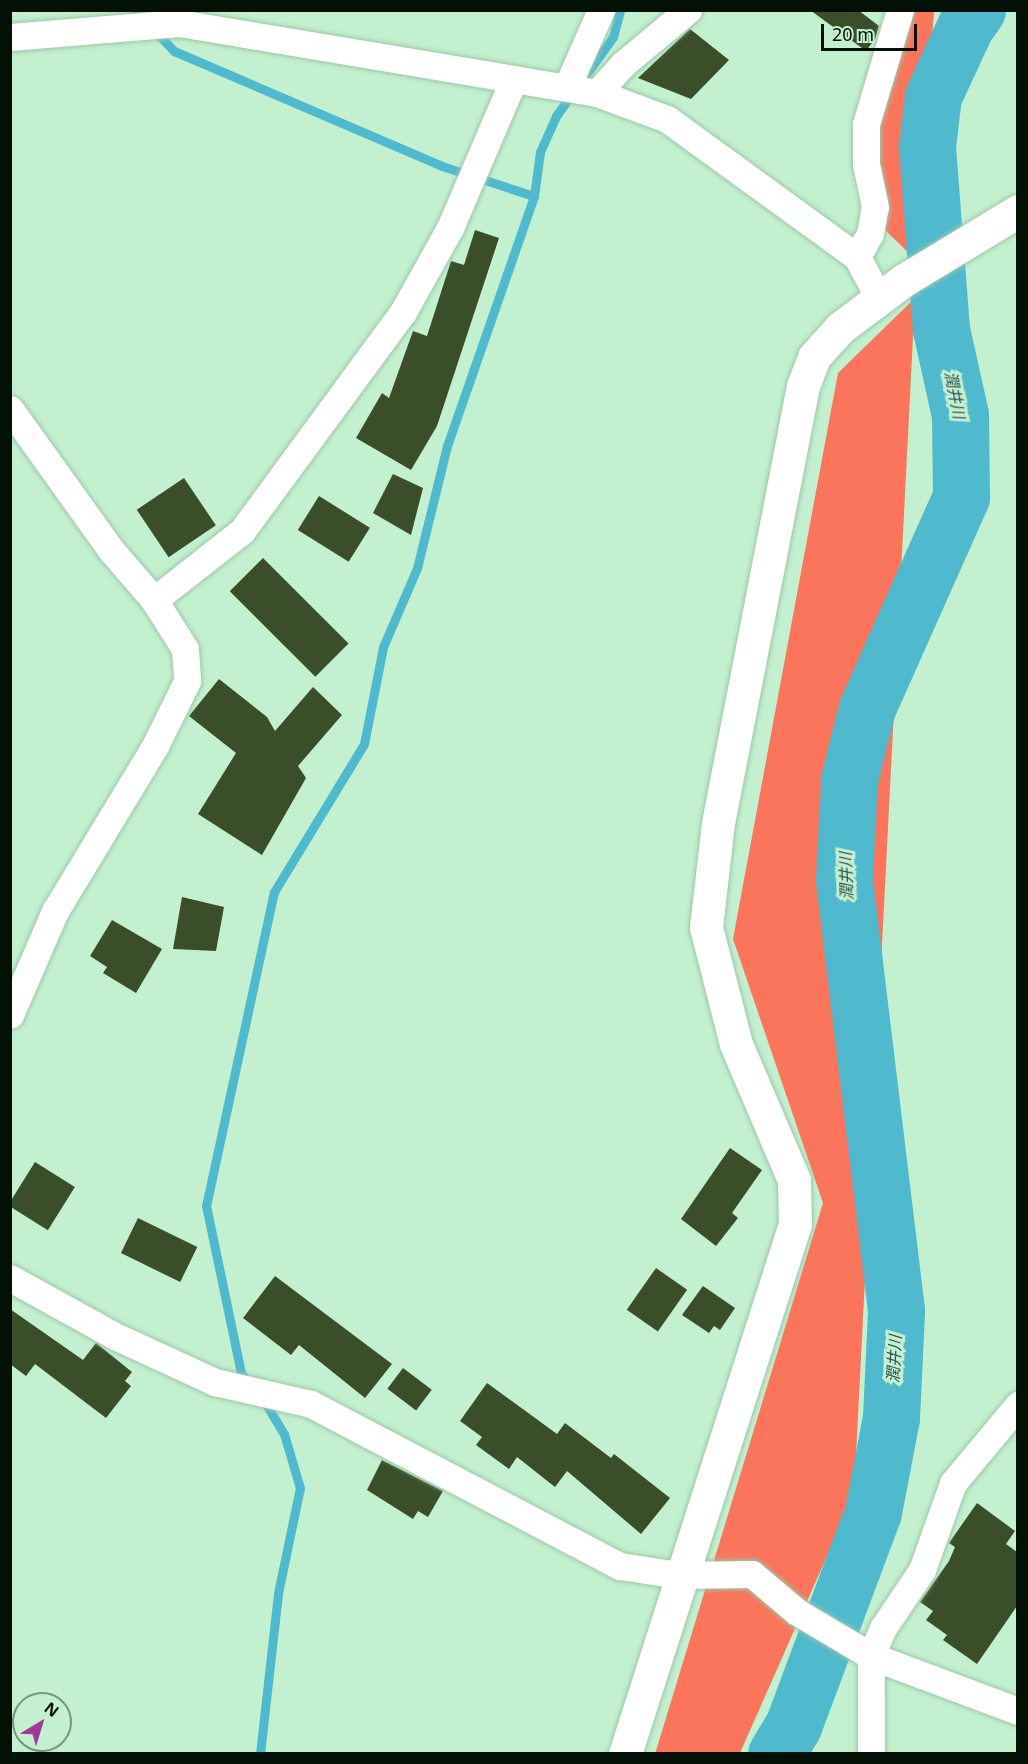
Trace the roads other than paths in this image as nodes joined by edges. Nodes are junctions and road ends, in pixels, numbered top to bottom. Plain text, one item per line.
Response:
1 (601, 10) edge
2 (688, 10) edge
3 (900, 10) edge
4 (10, 36) edge
5 (514, 79) junction
6 (567, 87) junction
7 (597, 93) junction
8 (1010, 217) edge
9 (858, 257) junction
10 (892, 289) junction
11 (10, 409) edge
12 (154, 600) junction
13 (10, 1015) edge
14 (10, 1278) edge
15 (1017, 1405) edge
16 (679, 1575) junction
17 (865, 1651) junction
18 (1017, 1711) edge
19 (625, 1754) edge
20 (871, 1754) edge

1 - 6 street
2 - 7 street
3 - 9 street
4 - 5 street
5 - 6 street
5 - 12 street
6 - 7 street
7 - 9 street
8 - 10 street
9 - 10 street
10 - 16 street
11 - 12 street
12 - 13 street
14 - 16 street
15 - 17 street
16 - 17 street
16 - 19 street
17 - 18 street
17 - 20 street

